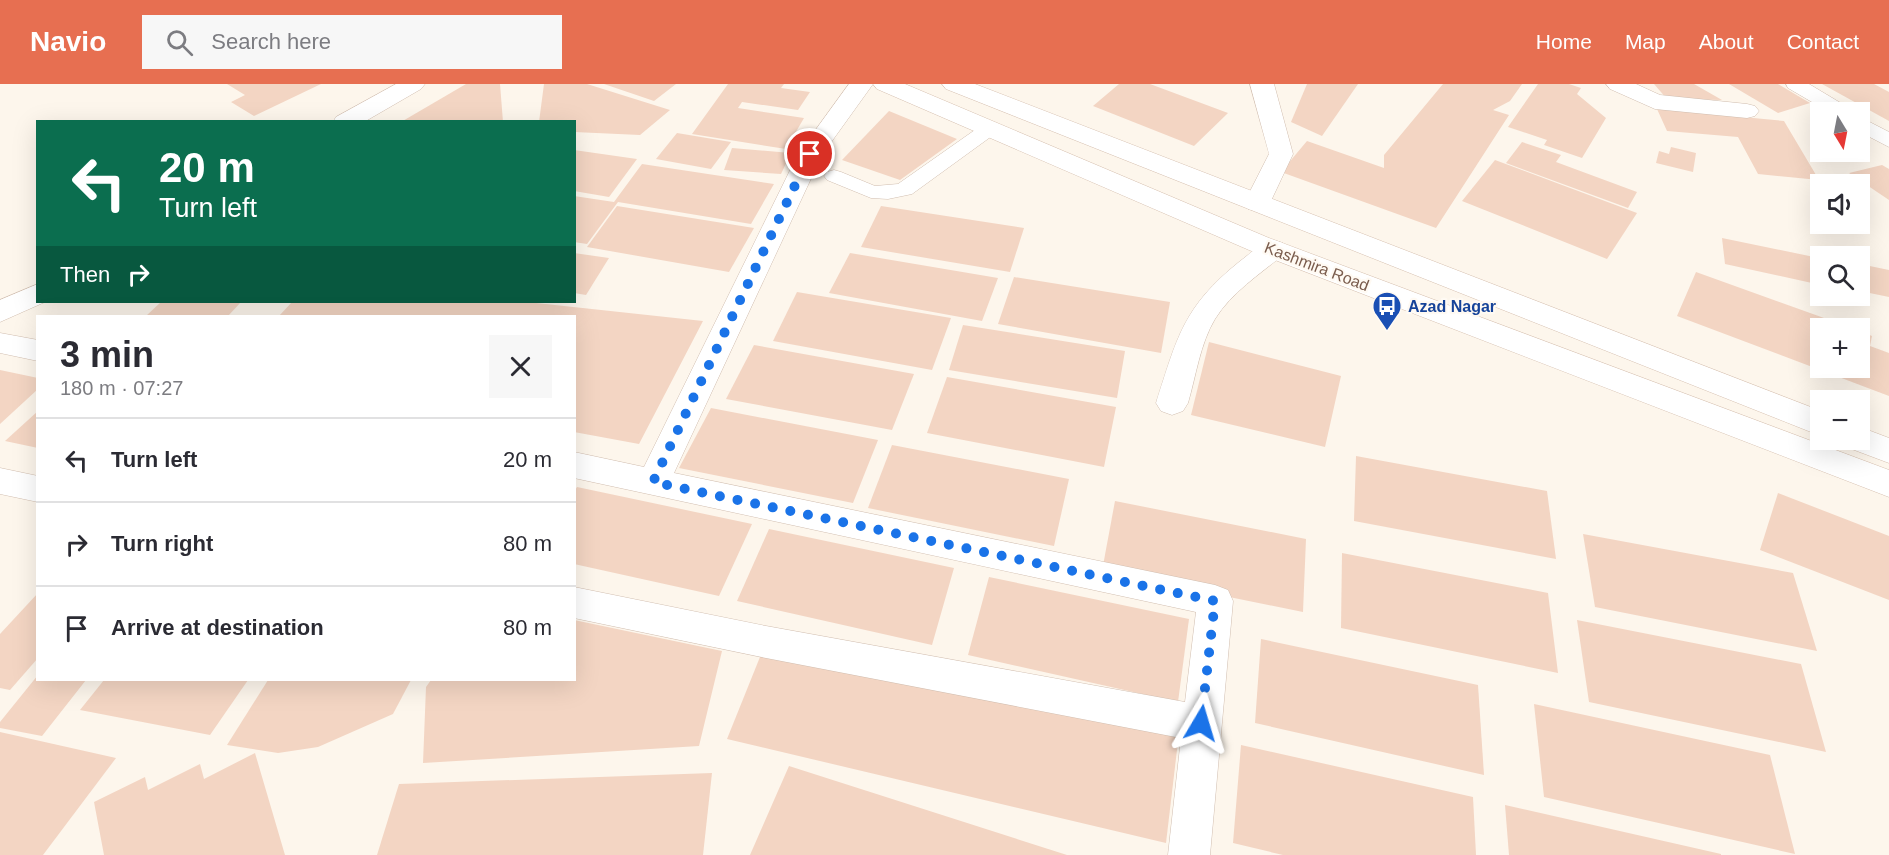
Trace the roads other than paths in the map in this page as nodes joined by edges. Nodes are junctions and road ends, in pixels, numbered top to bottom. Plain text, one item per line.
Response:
1 (413, 84) edge
2 (861, 84) edge
3 (885, 84) edge
4 (954, 84) edge
5 (1262, 84) edge
6 (1618, 84) edge
7 (1795, 84) edge
8 (1825, 102) edge
9 (1748, 111) dead end
10 (349, 120) edge
11 (990, 129) junction
12 (1870, 129) edge
13 (1889, 141) edge
14 (834, 176) dead end
15 (1257, 203) junction
16 (1273, 249) junction
17 (36, 294) edge
18 (0, 312) edge
19 (0, 343) edge
20 (36, 351) edge
21 (1172, 403) dead end
22 (1810, 420) edge
23 (1870, 444) edge
24 (1889, 451) edge
25 (576, 465) edge
26 (0, 481) edge
27 (653, 482) junction
28 (1889, 484) edge
29 (36, 489) edge
30 (576, 602) edge
31 (1201, 723) junction
32 (1189, 855) edge

1 - 10 street
2 - 27 street
3 - 11 street, Kashmira Road
4 - 15 street
5 - 15 street
6 - 9 street
7 - 8 lane
11 - 14 lane
11 - 16 street, Kashmira Road
12 - 13 lane
15 - 22 street
16 - 21 street
16 - 28 street, Kashmira Road
17 - 18 street
19 - 20 street
23 - 24 street
25 - 27 street
26 - 29 street
27 - 31 street
30 - 31 street
31 - 32 street

